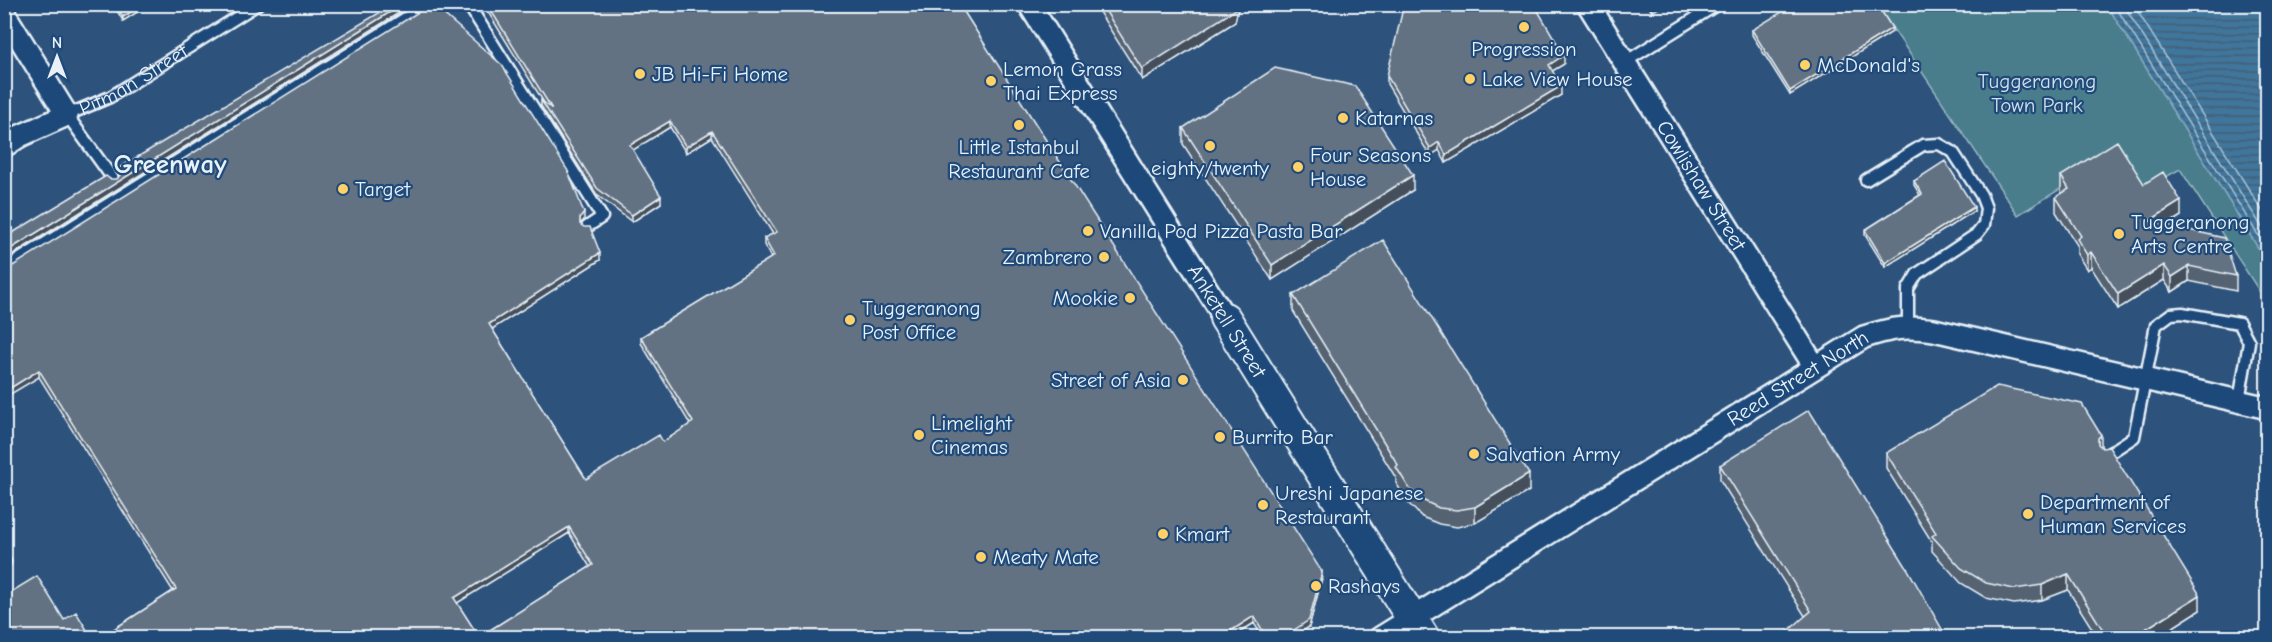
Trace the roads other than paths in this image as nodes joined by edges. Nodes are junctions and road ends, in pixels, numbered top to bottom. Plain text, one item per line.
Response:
1 (258, 4) edge
2 (428, 4) edge
3 (468, 4) edge
4 (1029, 4) edge
5 (1588, 4) edge
6 (1718, 4) edge
7 (4, 14) edge
8 (1625, 62) junction
9 (67, 115) junction
10 (4, 146) edge
11 (113, 178) edge
12 (1866, 180) dead end
13 (587, 227) edge
14 (4, 269) edge
15 (1225, 318) joint
16 (1908, 326) junction
17 (1815, 367) junction
18 (2144, 379) junction
19 (2239, 401) junction
20 (2268, 408) edge
21 (2105, 456) edge
22 (1418, 628) edge
23 (1380, 638) edge

1 - 9 lane, Pitman Street
2 - 14 lane
3 - 13 lane
4 - 15 street, Anketell Street
5 - 8 street, Cowlishaw Street
6 - 8 lane
7 - 9 street
8 - 17 street, Cowlishaw Street
9 - 10 street, Pitman Street
9 - 11 lane
12 - 16 lane
15 - 22 street, Anketell Street
16 - 17 street, Reed Street North
16 - 18 street, Reed Street North
17 - 22 street, Reed Street North
18 - 19 street, Reed Street North
18 - 19 lane
18 - 21 lane
19 - 20 street, Reed Street North
22 - 23 street, Reed Street North

